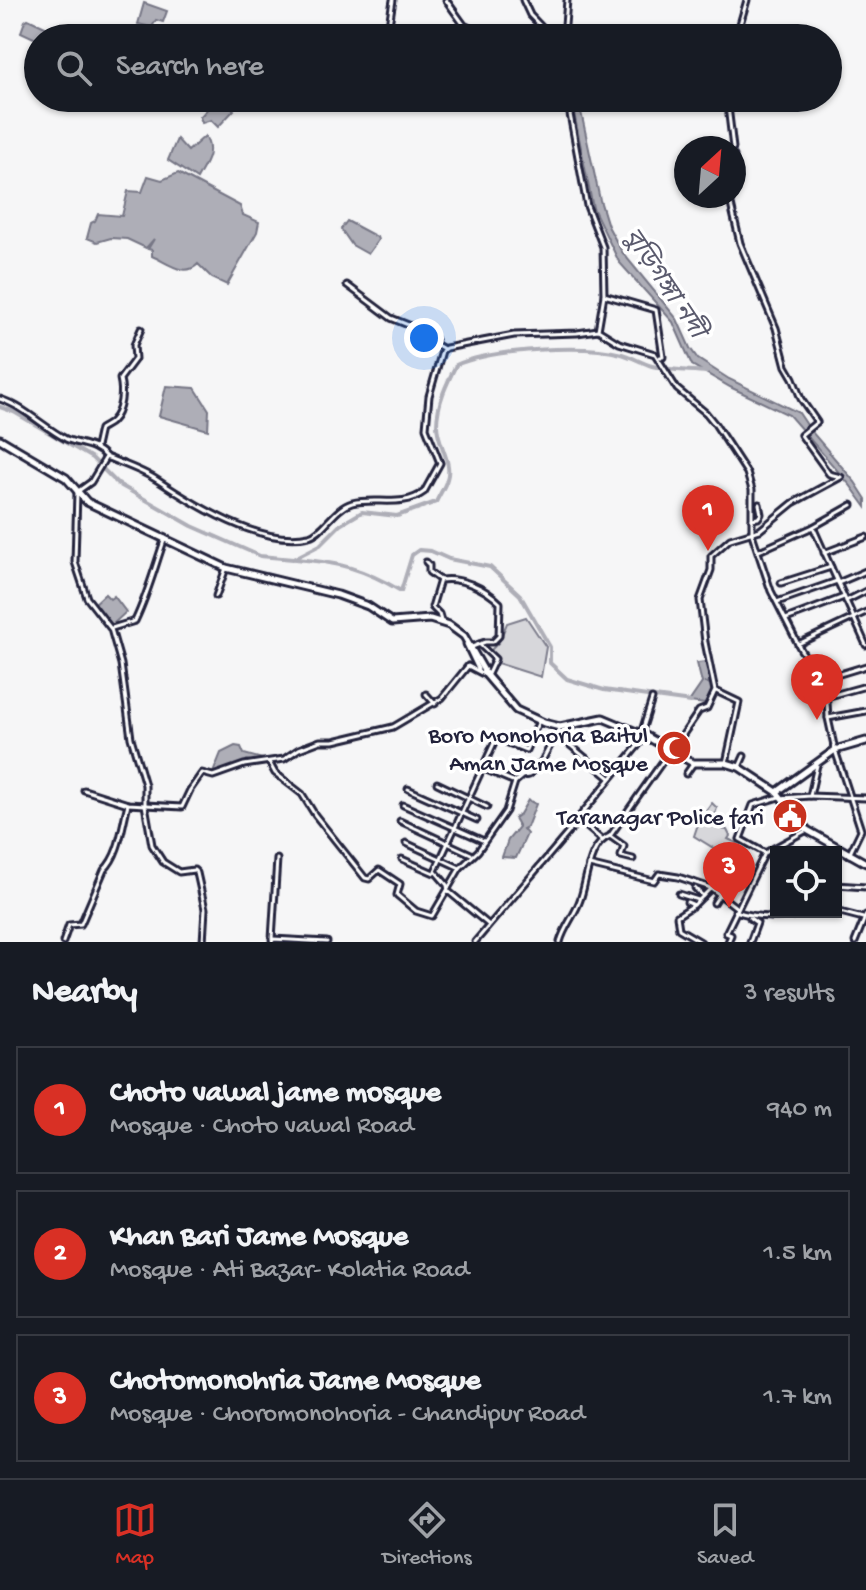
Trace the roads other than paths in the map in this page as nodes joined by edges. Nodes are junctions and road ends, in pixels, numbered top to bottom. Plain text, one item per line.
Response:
1 (393, 0) edge
2 (446, 0) edge
3 (523, 0) edge
4 (567, 0) edge
5 (747, 0) edge
6 (389, 24) edge
7 (463, 24) edge
8 (539, 24) edge
9 (565, 24) edge
10 (740, 24) edge
11 (570, 112) edge
12 (729, 112) edge
13 (732, 136) edge
14 (732, 208) edge
15 (347, 285) dead end
16 (604, 295) junction
17 (141, 329) dead end
18 (598, 330) junction
19 (444, 349) junction
20 (660, 359) junction
21 (0, 399) edge
22 (0, 439) edge
23 (96, 447) junction
24 (106, 457) junction
25 (77, 492) junction
26 (759, 504) dead end
27 (852, 505) dead end
28 (752, 519) junction
29 (813, 527) junction
30 (752, 534) junction
31 (866, 537) edge
32 (165, 538) junction
33 (758, 551) junction
34 (824, 553) junction
35 (426, 562) dead end
36 (831, 567) junction
37 (226, 568) junction
38 (866, 571) edge
39 (440, 580) junction
40 (837, 582) junction
41 (781, 583) dead end
42 (866, 591) edge
43 (216, 596) dead end
44 (845, 599) junction
45 (777, 602) junction
46 (866, 612) edge
47 (786, 619) junction
48 (854, 620) junction
49 (441, 621) junction
50 (111, 629) junction
51 (866, 630) edge
52 (860, 633) junction
53 (798, 644) junction
54 (866, 645) edge
55 (473, 648) junction
56 (477, 663) junction
57 (866, 666) edge
58 (480, 672) junction
59 (487, 676) junction
60 (820, 680) junction
61 (866, 686) edge
62 (715, 691) junction
63 (426, 694) dead end
64 (826, 697) junction
65 (652, 699) dead end
66 (435, 704) junction
67 (866, 711) edge
68 (828, 718) junction
69 (539, 721) junction
70 (560, 727) junction
71 (558, 735) junction
72 (644, 735) junction
73 (866, 741) edge
74 (669, 750) junction
75 (835, 750) junction
76 (744, 756) dead end
77 (818, 761) junction
78 (269, 762) junction
79 (693, 763) junction
80 (726, 763) junction
81 (739, 767) junction
82 (482, 768) junction
83 (686, 774) dead end
84 (612, 779) junction
85 (515, 782) junction
86 (437, 783) dead end
87 (408, 789) dead end
88 (84, 790) dead end
89 (780, 796) junction
90 (809, 796) junction
91 (849, 796) junction
92 (468, 798) junction
93 (866, 798) edge
94 (128, 804) junction
95 (145, 805) junction
96 (403, 805) dead end
97 (487, 807) dead end
98 (461, 813) junction
99 (477, 820) dead end
100 (579, 820) junction
101 (400, 821) dead end
102 (454, 828) junction
103 (806, 829) junction
104 (864, 829) edge
105 (610, 836) junction
106 (602, 840) junction
107 (484, 841) junction
108 (406, 843) dead end
109 (447, 843) junction
110 (828, 846) edge
111 (765, 853) junction
112 (842, 853) edge
113 (471, 854) dead end
114 (849, 855) junction
115 (440, 858) junction
116 (277, 859) dead end
117 (402, 859) dead end
118 (633, 859) dead end
119 (866, 863) edge
120 (589, 865) junction
121 (460, 868) junction
122 (434, 873) junction
123 (842, 885) edge
124 (866, 887) edge
125 (695, 888) dead end
126 (711, 888) junction
127 (447, 889) junction
128 (679, 894) dead end
129 (719, 895) junction
130 (703, 896) junction
131 (698, 900) junction
132 (687, 902) dead end
133 (714, 903) dead end
134 (694, 905) junction
135 (736, 909) junction
136 (842, 912) edge
137 (751, 916) junction
138 (865, 916) edge
139 (786, 918) edge
140 (489, 925) junction
141 (272, 940) edge
142 (63, 942) edge
143 (203, 942) edge
144 (327, 942) edge
145 (475, 942) edge
146 (560, 942) edge
147 (701, 942) edge
148 (728, 942) edge
149 (750, 942) edge
150 (855, 942) edge

1 - 6 street
2 - 7 street
3 - 8 street
4 - 9 street
5 - 10 street
11 - 16 street
12 - 13 street
14 - 30 street
15 - 19 street
16 - 18 street
16 - 20 street
17 - 23 street
18 - 19 street
18 - 20 street
19 - 24 street
20 - 28 street
21 - 23 street
22 - 25 main road
23 - 24 street
24 - 25 street
25 - 32 main road
25 - 50 street
26 - 28 street
27 - 29 street
28 - 30 street
29 - 33 street
29 - 34 street
30 - 33 street
30 - 62 street
31 - 34 street
32 - 37 main road
32 - 50 street
33 - 45 street
34 - 36 street
35 - 39 street
36 - 40 street
36 - 41 street
37 - 43 street
37 - 49 main road
38 - 40 street
39 - 49 street
39 - 55 street
40 - 44 street
40 - 45 street
42 - 44 street
44 - 47 street
44 - 48 street
45 - 47 street
46 - 48 street
47 - 53 street
48 - 52 street
48 - 53 street
49 - 55 main road
50 - 95 street
51 - 52 street
52 - 54 street
53 - 60 street
55 - 56 main road
55 - 59 street
56 - 58 street
56 - 59 main road
57 - 60 street
58 - 59 street
58 - 66 street
59 - 69 main road
60 - 64 street
61 - 64 street
62 - 74 street
62 - 80 street
63 - 66 street
64 - 68 street
65 - 72 street
66 - 78 street
67 - 68 street
68 - 75 street
69 - 70 main road
69 - 82 street
70 - 71 street
70 - 72 main road
71 - 84 street
71 - 85 street
72 - 74 main road
72 - 84 street
73 - 75 main road
74 - 79 main road
74 - 105 street
75 - 77 main road
75 - 91 street
76 - 81 street
77 - 89 main road
77 - 90 street
78 - 95 street
78 - 127 street
79 - 80 main road
79 - 83 street
80 - 81 main road
81 - 89 main road
82 - 85 street
82 - 92 street
84 - 100 street
85 - 107 street
86 - 92 street
87 - 98 street
88 - 94 street
89 - 90 street
89 - 103 main road
89 - 111 street
90 - 91 street
91 - 93 street
91 - 104 street
92 - 97 street
92 - 98 street
94 - 95 street
94 - 142 street
95 - 143 street
96 - 102 street
98 - 99 street
98 - 102 street
100 - 106 street
100 - 140 street
101 - 109 street
102 - 107 street
102 - 109 street
103 - 110 main road
103 - 111 street
104 - 114 street
105 - 106 street
105 - 118 street
106 - 120 street
107 - 121 street
108 - 115 street
109 - 113 street
109 - 115 street
111 - 135 street
112 - 114 main road
114 - 119 main road
115 - 121 street
115 - 122 street
116 - 141 street
117 - 122 street
120 - 126 street
120 - 146 street
121 - 127 street
122 - 127 street
123 - 124 street
125 - 130 street
126 - 129 street
126 - 130 street
127 - 140 street
128 - 131 street
129 - 133 street
129 - 135 street
130 - 131 street
131 - 134 street
132 - 134 street
134 - 147 street
135 - 137 street
135 - 148 street
136 - 138 street
137 - 139 street
137 - 149 street
138 - 150 street
140 - 145 street
141 - 144 street

